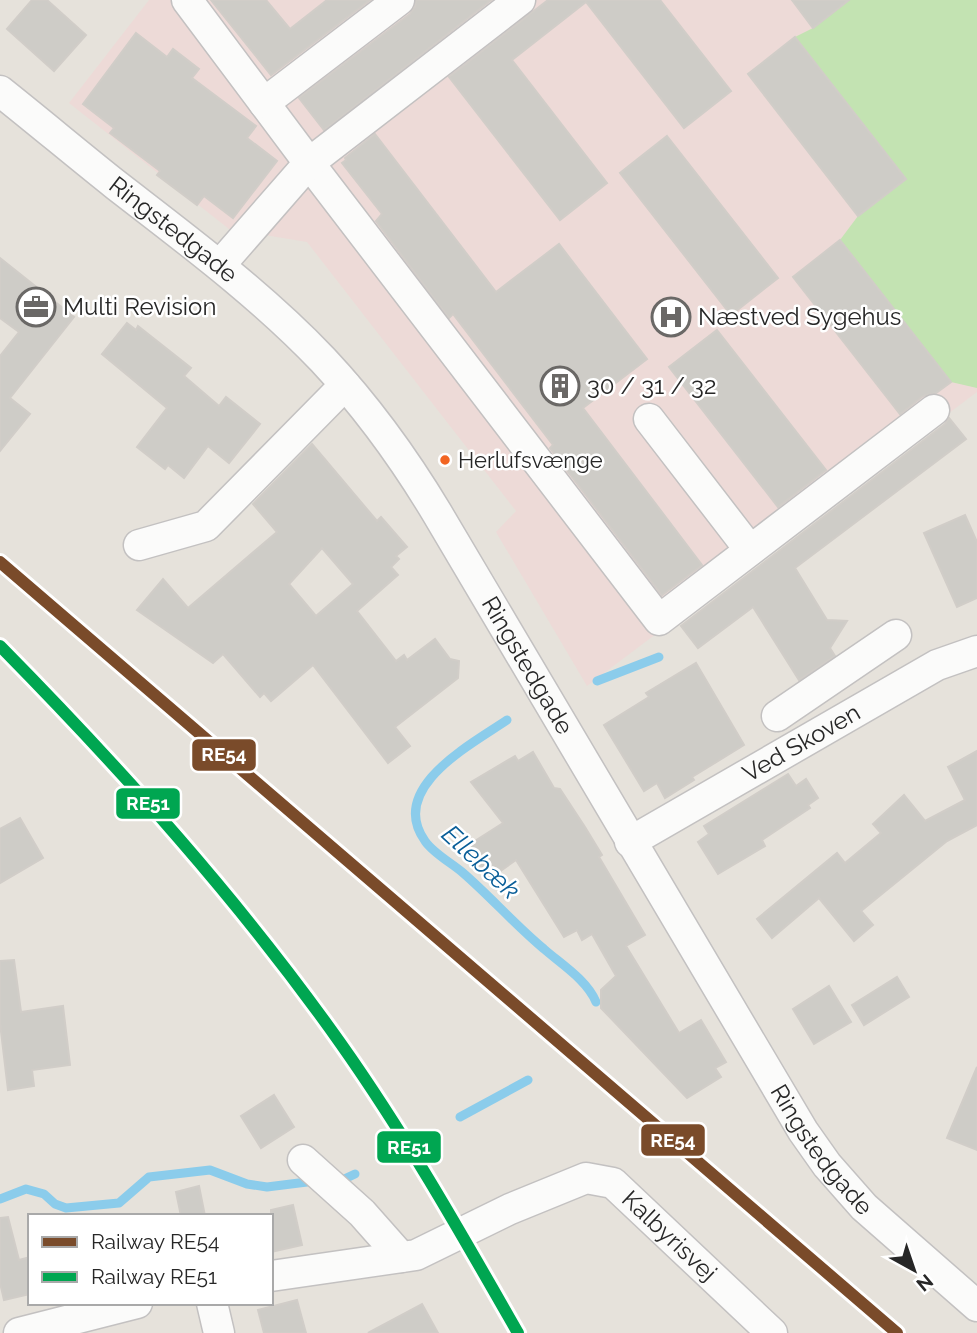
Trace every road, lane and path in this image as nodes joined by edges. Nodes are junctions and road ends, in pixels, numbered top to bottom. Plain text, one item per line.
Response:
1 (187, 0) edge
2 (399, 0) edge
3 (520, 0) edge
4 (0, 91) edge
5 (264, 103) junction
6 (309, 163) junction
7 (220, 265) junction
8 (345, 385) junction
9 (934, 410) dead end
10 (649, 418) dead end
11 (139, 545) dead end
12 (750, 550) junction
13 (896, 635) dead end
14 (977, 650) edge
15 (777, 716) dead end
16 (631, 842) junction
17 (303, 1160) dead end
18 (401, 1257) junction
19 (273, 1276) edge
20 (129, 1305) edge
21 (212, 1305) edge
22 (977, 1306) edge
23 (19, 1333) edge
24 (219, 1333) edge
25 (772, 1333) edge

1 - 5 street
2 - 5 street
3 - 6 street
4 - 7 street, Ringstedgade
5 - 6 street
6 - 7 street
6 - 12 street
7 - 8 street, Ringstedgade
8 - 11 street
8 - 16 street, Ringstedgade
9 - 12 street
10 - 12 street
13 - 15 street
14 - 16 street, Ved Skoven
16 - 22 street, Ringstedgade
17 - 18 street
18 - 19 street, Kalbyrisvej
18 - 25 street, Kalbyrisvej
20 - 23 street
21 - 24 street

